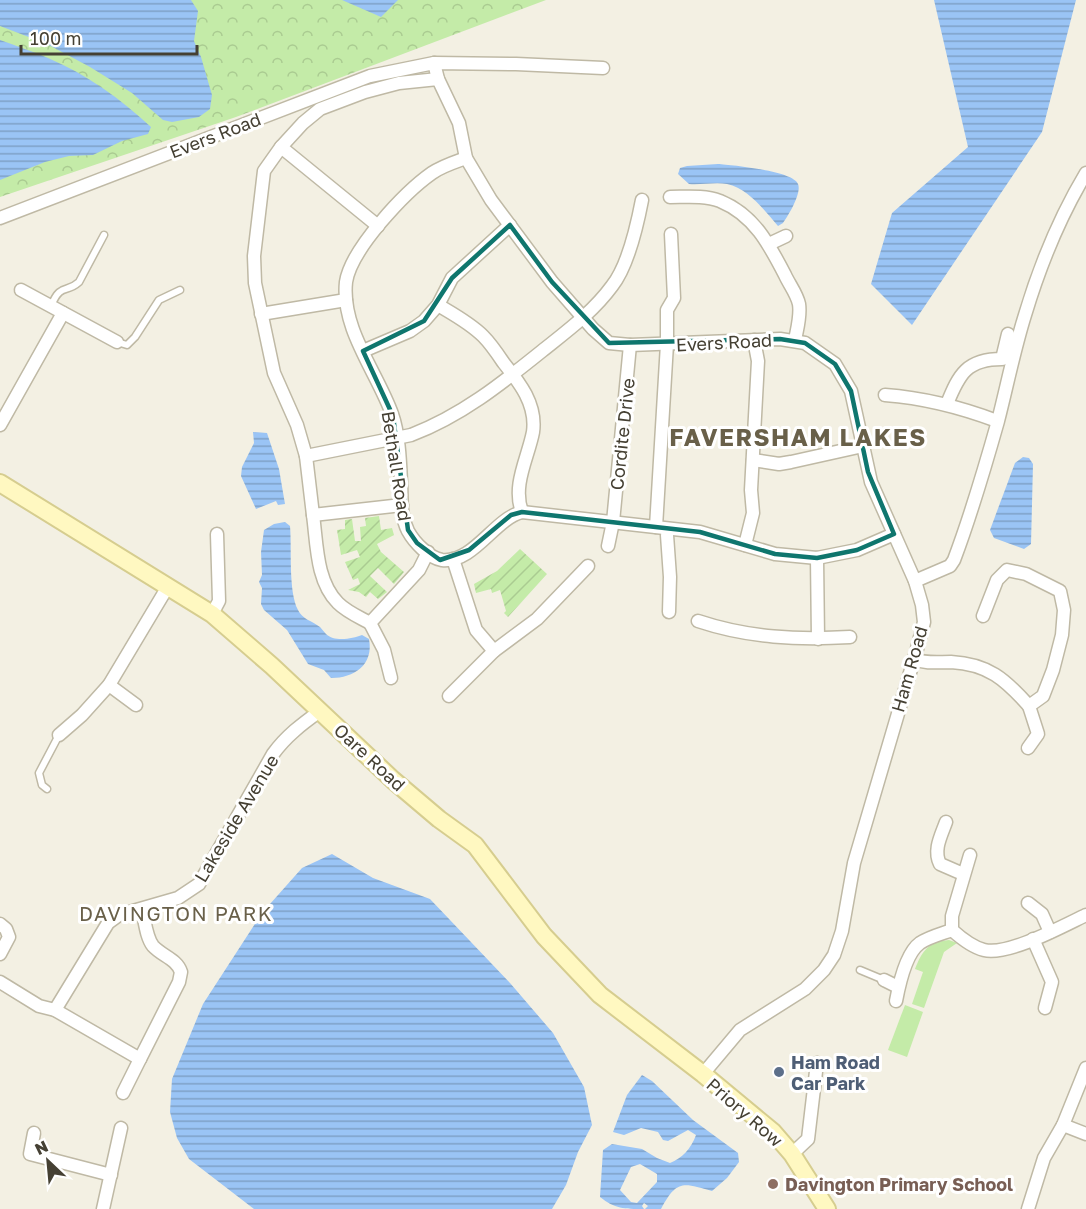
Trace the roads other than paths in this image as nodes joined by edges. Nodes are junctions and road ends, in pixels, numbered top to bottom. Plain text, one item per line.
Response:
1 (434, 63) junction
2 (603, 68) dead end
3 (438, 79) junction
4 (281, 147) junction
5 (465, 158) junction
6 (1086, 173) edge
7 (670, 197) dead end
8 (642, 200) dead end
9 (0, 218) edge
10 (510, 225) junction
11 (378, 226) junction
12 (671, 234) dead end
13 (104, 235) dead end
14 (786, 236) dead end
15 (769, 244) junction
16 (21, 290) dead end
17 (180, 290) dead end
18 (346, 300) junction
19 (438, 305) junction
20 (51, 306) junction
21 (63, 313) junction
22 (261, 314) junction
23 (583, 318) junction
24 (1008, 334) dead end
25 (754, 340) junction
26 (795, 340) junction
27 (117, 342) joint
28 (667, 344) junction
29 (630, 345) junction
30 (363, 351) junction
31 (513, 374) junction
32 (885, 395) dead end
33 (947, 404) junction
34 (998, 421) junction
35 (0, 425) edge
36 (396, 437) junction
37 (863, 446) junction
38 (306, 456) junction
39 (753, 460) junction
40 (0, 483) edge
41 (402, 505) junction
42 (522, 512) junction
43 (313, 515) junction
44 (612, 522) junction
45 (656, 527) junction
46 (217, 534) dead end
47 (894, 534) junction
48 (668, 535) dead end
49 (745, 545) junction
50 (608, 546) dead end
51 (428, 552) junction
52 (817, 558) junction
53 (453, 559) junction
54 (588, 566) dead end
55 (915, 581) junction
56 (168, 588) junction
57 (669, 612) dead end
58 (212, 614) junction
59 (983, 616) dead end
60 (698, 621) dead end
61 (370, 623) junction
62 (850, 637) dead end
63 (818, 639) junction
64 (494, 651) junction
65 (914, 659) junction
66 (391, 678) dead end
67 (109, 685) junction
68 (449, 696) dead end
69 (136, 705) dead end
70 (1029, 706) junction
71 (320, 711) junction
72 (59, 735) joint
73 (1028, 748) dead end
74 (47, 789) dead end
75 (946, 822) dead end
76 (970, 855) dead end
77 (963, 874) junction
78 (1028, 903) dead end
79 (142, 909) junction
80 (1086, 915) edge
81 (0, 924) edge
82 (952, 930) junction
83 (1050, 932) junction
84 (1033, 939) junction
85 (0, 954) edge
86 (860, 970) dead end
87 (884, 980) joint
88 (0, 982) edge
89 (898, 987) junction
90 (896, 1001) dead end
91 (1045, 1008) dead end
92 (55, 1010) junction
93 (140, 1059) junction
94 (817, 1063) dead end
95 (1086, 1068) edge
96 (703, 1074) junction
97 (123, 1093) dead end
98 (1063, 1125) junction
99 (121, 1128) dead end
100 (34, 1133) dead end
101 (1086, 1134) edge
102 (792, 1154) junction
103 (111, 1174) junction
104 (104, 1209) edge
105 (827, 1209) edge
106 (1028, 1209) edge

1 - 2 street, Evers Road
1 - 3 street
1 - 9 street, Evers Road
3 - 4 street
3 - 5 street
4 - 11 street
4 - 22 street
5 - 10 street, Evers Road
5 - 11 street, Bethall Road
6 - 34 street
7 - 15 street
8 - 23 street
10 - 19 street
10 - 23 street, Evers Road
11 - 18 street, Bethall Road
12 - 28 street
13 - 20 lane
14 - 15 street
15 - 26 street
16 - 20 street
17 - 27 lane
18 - 22 street
18 - 30 street, Bethall Road
19 - 30 street
19 - 31 street
20 - 21 street
21 - 27 street
21 - 35 street
22 - 38 street
23 - 29 street, Evers Road
23 - 31 street
24 - 33 street
25 - 26 street, Evers Road
25 - 28 street, Evers Road
25 - 39 street
26 - 37 street, Evers Road
28 - 29 street, Evers Road
28 - 45 street
29 - 44 street, Cordite Drive
30 - 36 street, Bethall Road
31 - 36 street
31 - 42 street
32 - 33 street
33 - 34 street
34 - 55 street
36 - 38 street
36 - 41 street, Bethall Road
37 - 39 street
37 - 47 street, Evers Road
38 - 43 street
39 - 49 street
40 - 56 street, Oare Road
41 - 43 street
41 - 51 street, Bethall Road
42 - 44 street
42 - 53 street
43 - 61 street
44 - 45 street
44 - 50 street, Cordite Drive
45 - 49 street
46 - 58 street
47 - 52 street
47 - 55 street, Evers Road
48 - 57 street
49 - 52 street
51 - 53 street
51 - 61 street
52 - 63 street
53 - 64 street
54 - 64 street
55 - 65 street, Ham Road
56 - 58 street, Oare Road
56 - 67 street
58 - 71 street, Oare Road
59 - 70 street
60 - 63 street
61 - 66 street
62 - 63 street
64 - 68 street
65 - 70 street
65 - 96 street, Ham Road
67 - 69 street
67 - 72 street
70 - 73 street
71 - 79 street, Lakeside Avenue
71 - 96 street, Oare Road
72 - 74 lane
75 - 77 street
76 - 77 street
77 - 82 street
78 - 83 street
79 - 92 street, Lakeside Avenue
79 - 93 street
80 - 83 street
81 - 85 street
82 - 84 street
82 - 89 street
83 - 84 street
84 - 91 street
86 - 87 lane
87 - 89 street
88 - 92 street
89 - 90 street
92 - 93 street
93 - 97 street
94 - 102 street
95 - 98 street
96 - 102 street, Priory Row
98 - 101 street
98 - 106 street
99 - 103 street
100 - 103 street
102 - 105 street, Priory Row
103 - 104 street

